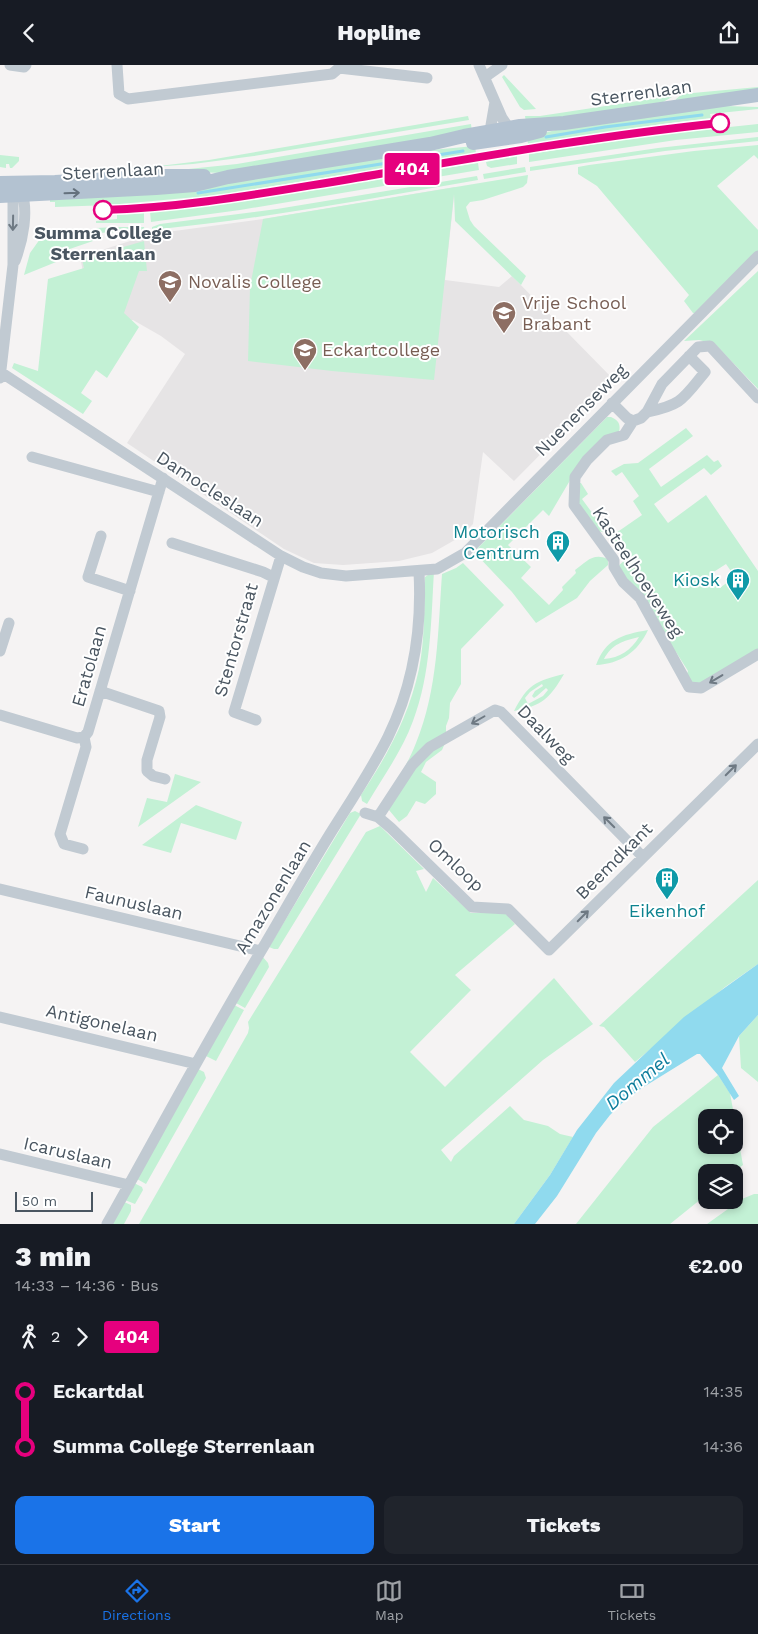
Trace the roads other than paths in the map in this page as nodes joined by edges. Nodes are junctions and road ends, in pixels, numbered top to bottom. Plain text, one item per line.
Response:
1 (10, 65) edge
2 (26, 65) edge
3 (117, 65) edge
4 (479, 65) edge
5 (502, 65) edge
6 (340, 67) edge
7 (486, 77) junction
8 (427, 78) dead end
9 (758, 95) edge
10 (724, 101) junction
11 (495, 102) junction
12 (758, 104) edge
13 (564, 123) junction
14 (509, 128) junction
15 (490, 131) junction
16 (430, 144) junction
17 (0, 183) edge
18 (14, 192) edge
19 (758, 256) edge
20 (689, 356) junction
21 (1, 375) edge
22 (758, 398) edge
23 (612, 403) junction
24 (647, 412) junction
25 (633, 421) junction
26 (32, 457) dead end
27 (163, 478) junction
28 (159, 492) junction
29 (101, 536) dead end
30 (172, 543) dead end
31 (280, 556) junction
32 (419, 572) junction
33 (273, 577) junction
34 (130, 591) junction
35 (9, 623) dead end
36 (0, 651) edge
37 (758, 654) edge
38 (100, 691) junction
39 (0, 715) edge
40 (256, 720) dead end
41 (84, 737) junction
42 (758, 743) edge
43 (166, 779) dead end
44 (365, 813) dead end
45 (378, 817) junction
46 (83, 849) dead end
47 (643, 857) junction
48 (0, 889) edge
49 (548, 950) joint
50 (261, 951) junction
51 (0, 1017) edge
52 (196, 1063) junction
53 (0, 1154) edge
54 (128, 1185) junction
55 (106, 1224) edge

1 - 2 street
3 - 6 street
4 - 7 street
5 - 7 street
6 - 8 street
7 - 11 street
9 - 10 main road, Sterrenlaan
10 - 12 main road, Sterrenlaan
10 - 13 main road, Sterrenlaan
11 - 14 street
11 - 15 street
13 - 14 main road, Sterrenlaan
13 - 16 main road, Sterrenlaan
14 - 15 main road, Sterrenlaan
15 - 16 main road, Sterrenlaan
16 - 18 main road, Sterrenlaan
17 - 18 main road, Sterrenlaan
18 - 21 street
19 - 23 street, Nuenenseweg
20 - 22 street
20 - 24 street
20 - 24 street
21 - 27 street, Damocleslaan
23 - 25 street
23 - 32 street, Nuenenseweg
24 - 25 street, Kasteelhoeveweg
37 -> 25 street, Kasteelhoeveweg
26 - 28 street
27 - 28 street, Eratolaan
27 - 31 street, Damocleslaan
28 - 34 street, Eratolaan
29 - 34 street
30 - 33 street
31 - 32 street, Damocleslaan
31 - 33 street, Stentorstraat
32 - 50 street, Amazonenlaan
33 - 40 street, Stentorstraat
34 - 38 street, Eratolaan
35 - 36 street
38 - 41 street, Eratolaan
38 - 43 street
39 - 41 street
41 - 46 street, Eratolaan
47 -> 42 street, Beemdkant
44 - 45 street, Omloop
47 -> 45 street, Daalweg
45 - 49 street, Omloop
49 -> 47 street, Beemdkant
48 - 50 street, Faunuslaan
50 - 52 street, Amazonenlaan
51 - 52 street, Antigonelaan
52 - 54 street, Amazonenlaan
53 - 54 street, Icaruslaan
54 - 55 street, Amazonenlaan

